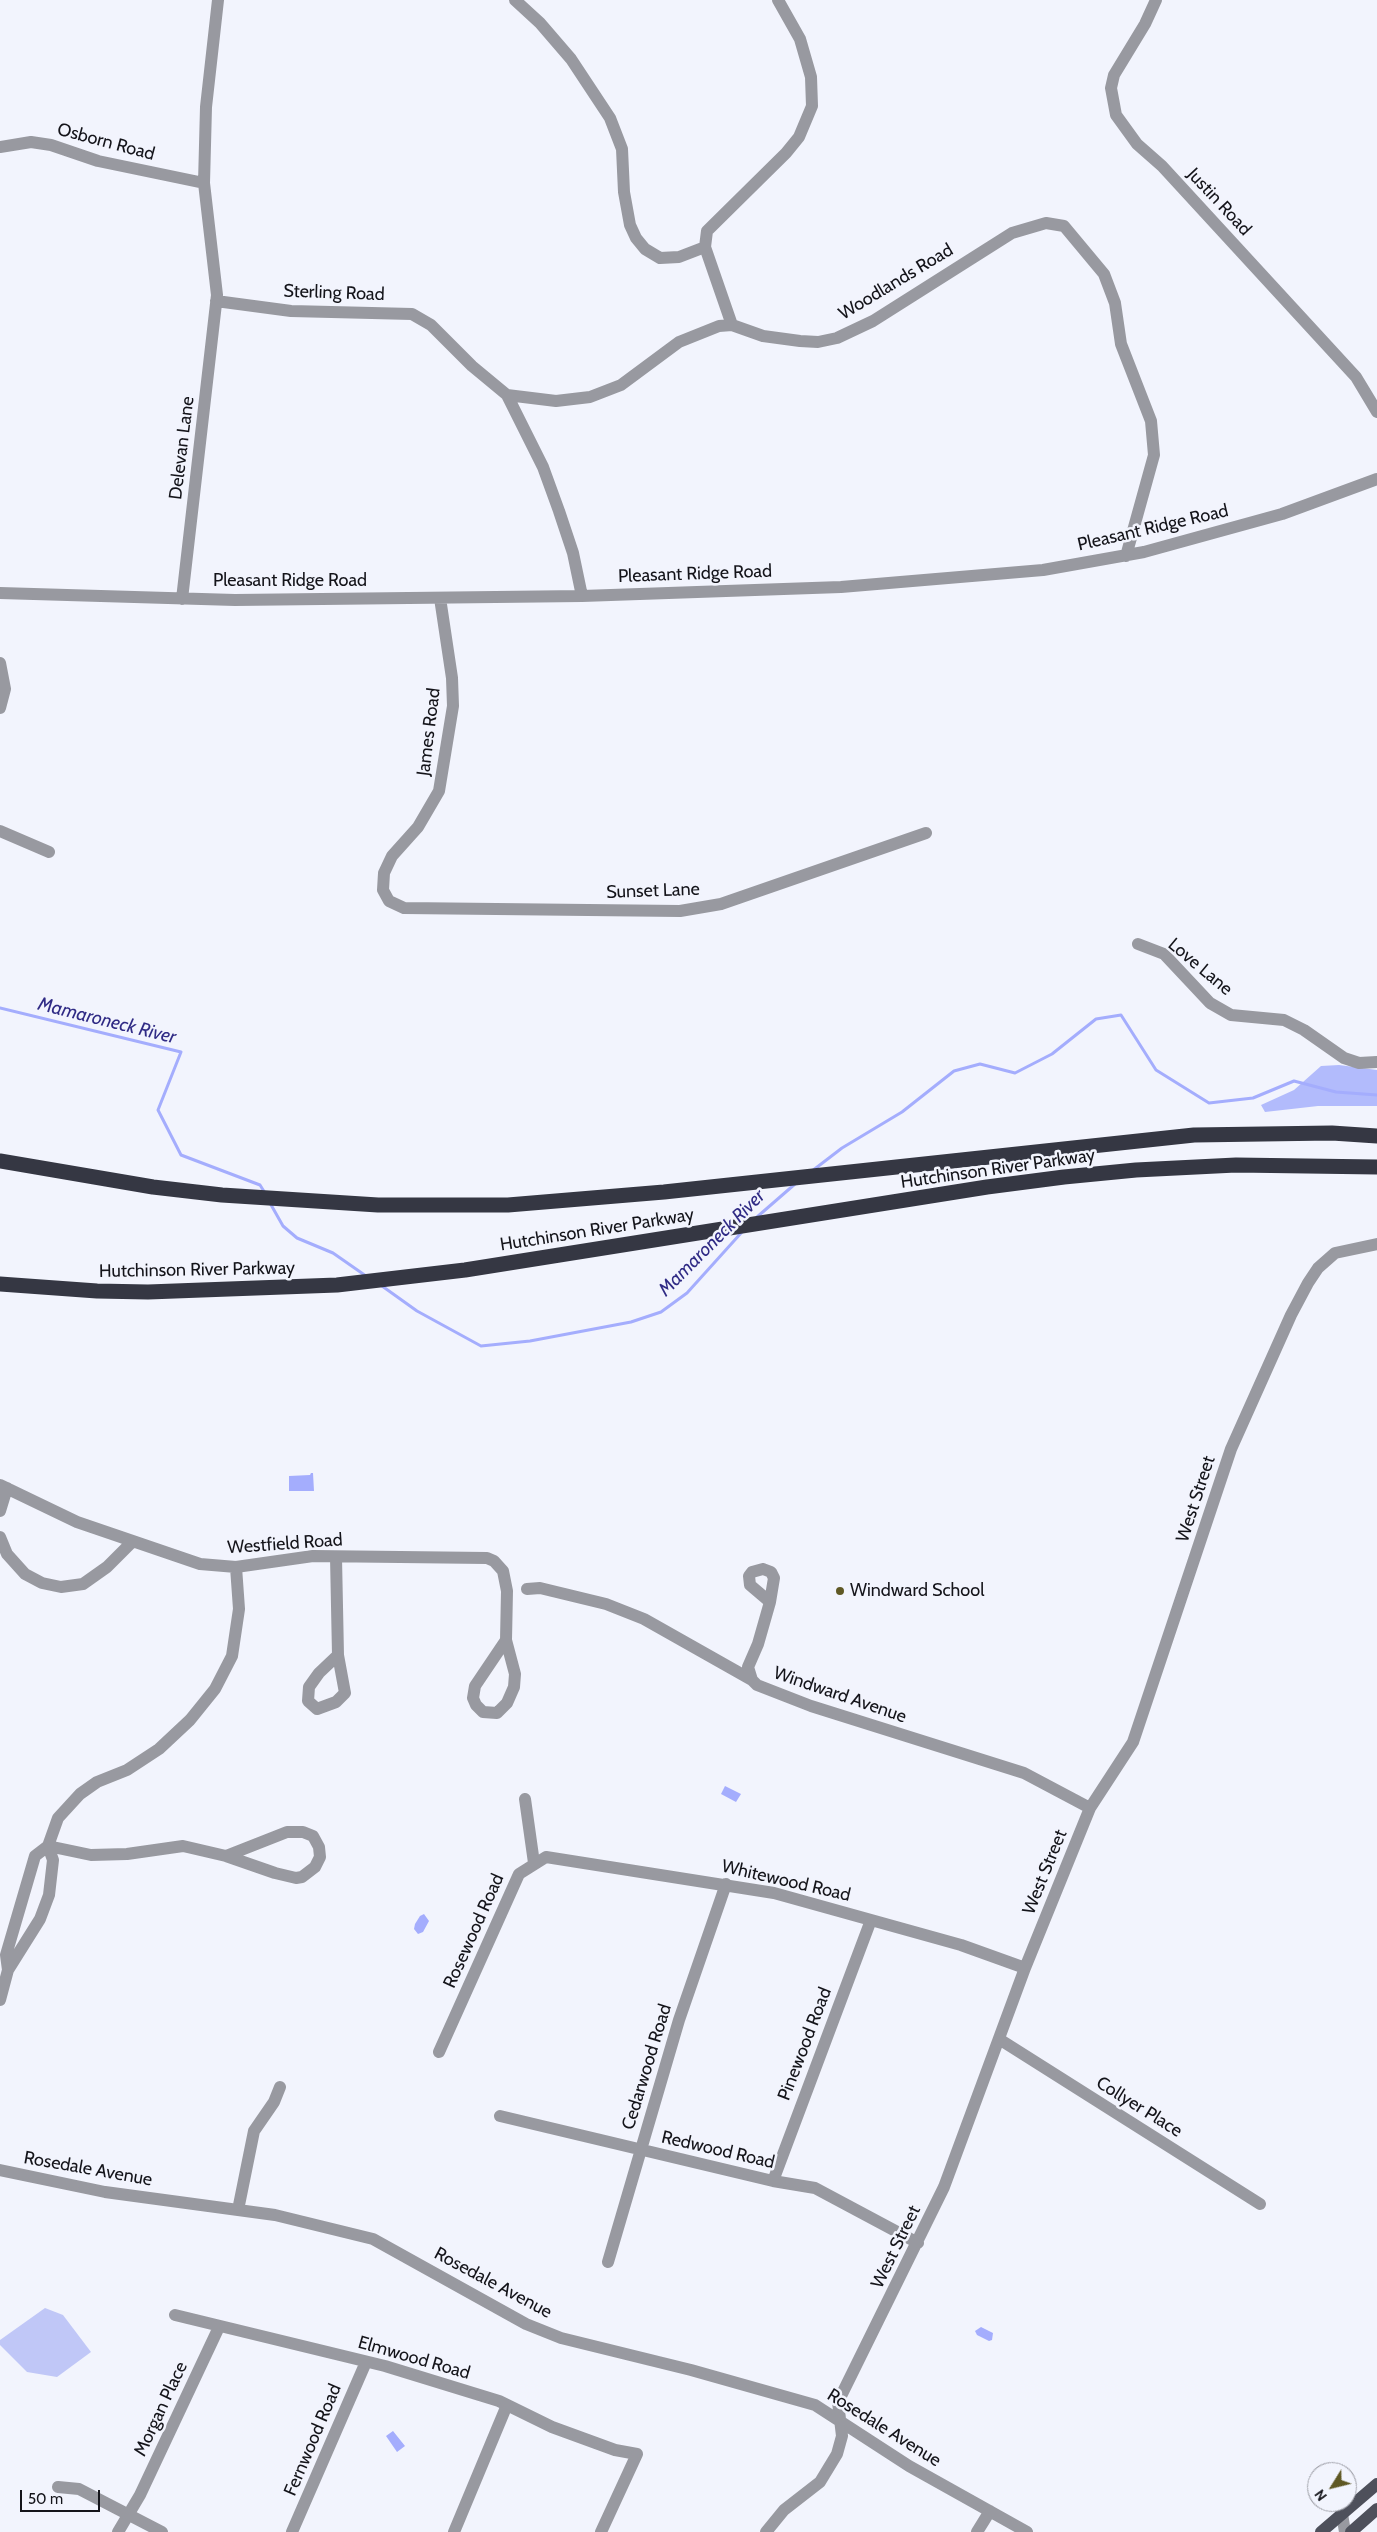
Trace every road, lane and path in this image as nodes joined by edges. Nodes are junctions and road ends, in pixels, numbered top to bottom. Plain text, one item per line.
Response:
1 (218, 0) edge
2 (515, 0) edge
3 (778, 0) edge
4 (1156, 0) edge
5 (0, 147) edge
6 (204, 183) junction
7 (705, 247) junction
8 (216, 301) junction
9 (732, 325) junction
10 (507, 395) junction
11 (1377, 412) edge
12 (1377, 479) edge
13 (1126, 556) junction
14 (0, 593) edge
15 (582, 596) junction
16 (440, 598) junction
17 (182, 599) junction
18 (0, 663) edge
19 (0, 708) edge
20 (0, 831) edge
21 (926, 833) dead end
22 (49, 852) dead end
23 (429, 909) joint
24 (1138, 944) dead end
25 (1377, 1062) edge
26 (1377, 1136) edge
27 (0, 1161) edge
28 (1377, 1167) edge
29 (1377, 1244) edge
30 (0, 1284) edge
31 (3, 1487) edge
32 (0, 1512) edge
33 (0, 1537) edge
34 (133, 1541) junction
35 (336, 1557) junction
36 (236, 1567) junction
37 (527, 1589) dead end
38 (770, 1602) dead end
39 (506, 1640) junction
40 (338, 1655) dead end
41 (752, 1680) junction
42 (525, 1799) dead end
43 (1090, 1808) junction
44 (48, 1846) junction
45 (226, 1856) junction
46 (534, 1863) junction
47 (726, 1884) junction
48 (871, 1920) junction
49 (1025, 1968) junction
50 (8, 1970) junction
51 (0, 2000) edge
52 (999, 2039) junction
53 (439, 2052) dead end
54 (280, 2087) dead end
55 (500, 2116) dead end
56 (640, 2149) junction
57 (0, 2170) edge
58 (773, 2181) junction
59 (1260, 2204) dead end
60 (238, 2210) junction
61 (918, 2243) junction
62 (608, 2262) dead end
63 (175, 2315) dead end
64 (219, 2327) junction
65 (366, 2362) junction
66 (507, 2405) junction
67 (838, 2418) junction
68 (1377, 2484) edge
69 (58, 2487) dead end
70 (1377, 2510) edge
71 (990, 2512) junction
72 (129, 2514) junction
73 (1342, 2514) junction
74 (1326, 2528) edge
75 (118, 2532) edge
76 (162, 2532) edge
77 (292, 2532) edge
78 (454, 2532) edge
79 (601, 2532) edge
80 (766, 2532) edge
81 (977, 2532) edge
82 (1027, 2532) edge
83 (1340, 2532) edge
84 (1345, 2532) edge
85 (1351, 2532) edge

1 - 6 street
2 - 7 street
3 - 7 street
4 - 11 street, Justin Road
5 - 6 street, Osborn Road
6 - 8 street
7 - 9 street
8 - 10 street, Sterling Road
8 - 17 street, Delevan Lane
9 - 10 street
9 - 13 street, Woodlands Road
10 - 15 street, Sterling Road
12 - 13 street, Pleasant Ridge Road
13 - 15 street, Pleasant Ridge Road
14 - 17 street, Pleasant Ridge Road
15 - 16 street, Pleasant Ridge Road
16 - 17 street, Pleasant Ridge Road
16 - 23 street, James Road
18 - 19 street
20 - 22 street
21 - 23 street, Sunset Lane
24 - 25 street, Love Lane
26 - 27 highway, Hutchinson River Parkway
28 - 30 highway, Hutchinson River Parkway
29 - 43 street, West Street
31 - 32 street
31 - 34 street, Westfield Road
33 - 34 street
34 - 36 street, Westfield Road
35 - 36 street, Westfield Road
35 - 39 street, Westfield Road
35 - 40 street
36 - 44 street
37 - 41 street, Windward Avenue
38 - 41 street
39 - 39 street
41 - 43 street, Windward Avenue
42 - 46 street
43 - 49 street, West Street
44 - 45 street
44 - 50 street
44 - 50 street
45 - 45 street
46 - 47 street, Whitewood Road
46 - 53 street, Rosewood Road
47 - 48 street, Whitewood Road
47 - 56 street, Cedarwood Road
48 - 49 street, Whitewood Road
48 - 58 street, Pinewood Road
49 - 52 street, West Street
50 - 51 street
52 - 59 street, Collyer Place
52 - 61 street, West Street
54 - 60 street
55 - 56 street, Redwood Road
56 - 58 street, Redwood Road
56 - 62 street, Cedarwood Road
57 - 60 street, Rosedale Avenue
58 - 61 street, Redwood Road
60 - 67 street, Rosedale Avenue
61 - 67 street, West Street
63 - 64 street, Elmwood Road
64 - 65 street, Elmwood Road
64 - 72 street, Morgan Place
65 - 66 street, Elmwood Road
65 - 77 street, Fernwood Road
66 - 78 street
66 - 79 street, Elmwood Road
67 - 71 street, Rosedale Avenue
67 - 80 street, West Street
68 - 73 main road
69 - 72 street
70 - 85 main road
71 - 81 street
71 - 82 street, Rosedale Avenue
72 - 75 street, Morgan Place
72 - 76 street
73 - 74 main road
73 - 84 street
74 - 83 street

